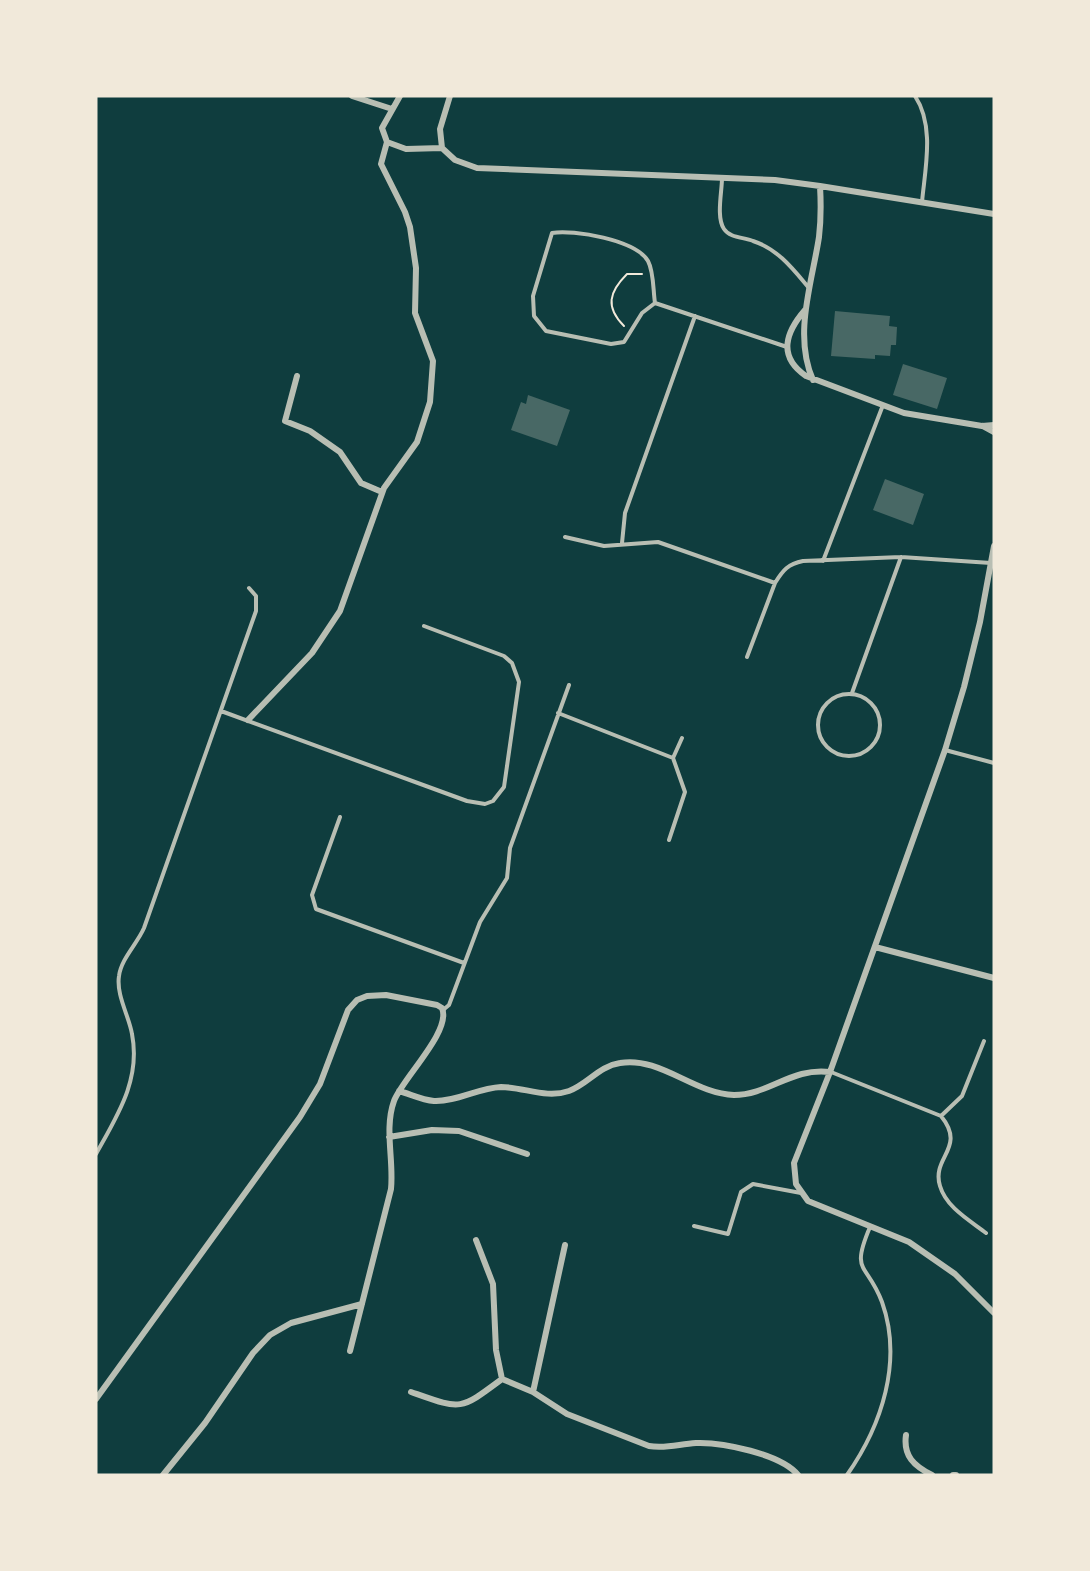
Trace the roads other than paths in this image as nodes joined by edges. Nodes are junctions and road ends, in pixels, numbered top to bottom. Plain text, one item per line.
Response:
1 (352, 96) edge
2 (400, 96) edge
3 (450, 96) edge
4 (915, 96) edge
5 (392, 108) junction
6 (387, 142) junction
7 (442, 148) junction
8 (722, 178) junction
9 (820, 186) junction
10 (922, 202) junction
11 (994, 214) edge
12 (810, 289) junction
13 (655, 303) junction
14 (806, 309) junction
15 (695, 316) junction
16 (787, 347) junction
17 (297, 376) dead end
18 (813, 380) junction
19 (883, 405) junction
20 (994, 425) edge
21 (982, 426) junction
22 (994, 432) edge
23 (382, 492) junction
24 (565, 537) dead end
25 (622, 544) junction
26 (994, 546) edge
27 (900, 558) junction
28 (823, 561) junction
29 (992, 565) edge
30 (775, 583) junction
31 (249, 588) dead end
32 (994, 589) edge
33 (986, 596) junction
34 (424, 626) dead end
35 (747, 657) dead end
36 (569, 684) dead end
37 (852, 693) junction
38 (221, 711) junction
39 (558, 713) junction
40 (248, 720) junction
41 (682, 738) dead end
42 (945, 750) junction
43 (673, 758) junction
44 (994, 763) edge
45 (340, 817) dead end
46 (669, 840) dead end
47 (875, 947) junction
48 (464, 963) junction
49 (994, 978) edge
50 (443, 1010) junction
51 (984, 1041) dead end
52 (830, 1072) junction
53 (399, 1091) junction
54 (941, 1116) junction
55 (389, 1137) junction
56 (96, 1154) edge
57 (527, 1154) dead end
58 (801, 1193) junction
59 (694, 1226) dead end
60 (870, 1226) junction
61 (986, 1233) dead end
62 (476, 1240) dead end
63 (565, 1245) dead end
64 (362, 1304) junction
65 (994, 1312) edge
66 (350, 1351) dead end
67 (502, 1379) junction
68 (411, 1392) dead end
69 (533, 1392) junction
70 (96, 1399) edge
71 (906, 1435) dead end
72 (163, 1475) edge
73 (798, 1475) edge
74 (847, 1475) edge
75 (932, 1475) edge

1 - 5 street
2 - 5 street
3 - 7 street
4 - 10 lane
5 - 6 street
6 - 7 street
6 - 23 street
7 - 8 street
8 - 9 street
8 - 12 lane
9 - 10 street
9 - 12 street
10 - 11 street
12 - 14 street
13 - 13 lane
13 - 15 lane
14 - 16 street
14 - 18 street
15 - 16 lane
15 - 25 lane
16 - 18 street
17 - 23 street
18 - 19 street
19 - 21 street
19 - 28 lane
20 - 21 street
21 - 22 street
23 - 40 street
24 - 25 lane
25 - 30 lane
26 - 29 street
27 - 28 lane
27 - 29 lane
27 - 37 lane
28 - 30 lane
29 - 33 street
30 - 35 lane
31 - 38 lane
32 - 33 street
33 - 42 street
34 - 40 lane
36 - 39 lane
37 - 37 lane
38 - 40 lane
38 - 56 lane
39 - 43 lane
39 - 48 lane
41 - 43 lane
42 - 44 lane
42 - 47 street
43 - 46 lane
45 - 48 lane
47 - 49 street
47 - 52 street
48 - 50 lane
50 - 53 street
50 - 70 street
51 - 54 lane
52 - 53 street
52 - 54 lane
52 - 58 street
53 - 55 street
54 - 61 lane
55 - 57 street
55 - 64 street
58 - 59 lane
58 - 60 street
60 - 65 street
60 - 74 lane
62 - 67 street
63 - 69 street
64 - 66 street
64 - 72 street
67 - 68 street
67 - 69 street
69 - 73 street
71 - 75 street

